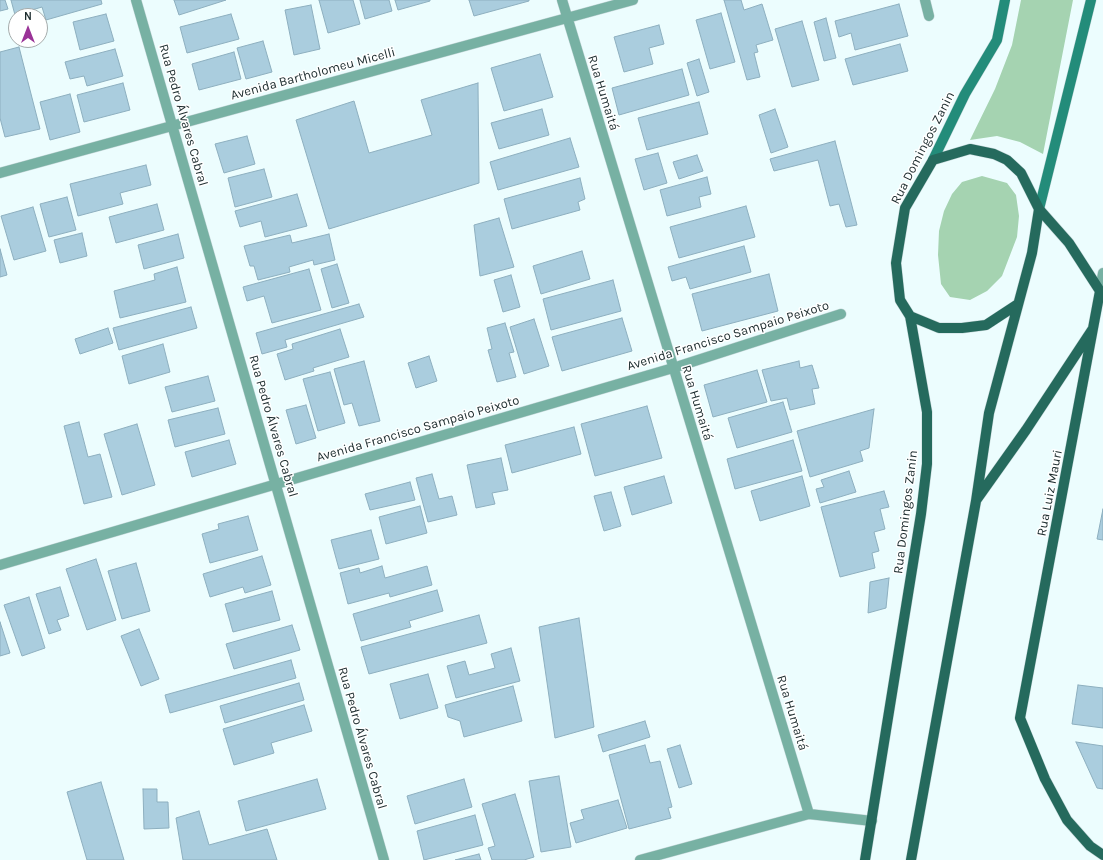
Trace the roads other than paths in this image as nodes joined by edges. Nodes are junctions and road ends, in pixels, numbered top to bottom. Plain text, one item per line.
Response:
1 (136, 0) edge
2 (562, 0) edge
3 (633, 0) edge
4 (925, 0) edge
5 (1005, 0) edge
6 (1091, 0) edge
7 (929, 16) dead end
8 (567, 17) junction
9 (173, 125) junction
10 (933, 160) junction
11 (0, 173) edge
12 (1039, 209) junction
13 (1103, 273) edge
14 (1102, 292) edge
15 (1018, 304) junction
16 (841, 314) dead end
17 (910, 316) junction
18 (1094, 327) junction
19 (673, 368) junction
20 (275, 484) junction
21 (976, 501) junction
22 (0, 564) edge
23 (809, 814) junction
24 (872, 821) junction
25 (1103, 855) edge
26 (384, 860) edge
27 (640, 860) edge
28 (865, 860) edge
29 (911, 860) edge

1 - 9 street, Rua Pedro Álvares Cabral
2 - 8 street, Rua Humaitá
3 - 8 street, Avenida Bartholomeu Micelli
4 - 7 street
5 - 10 street, Rua Domingos Zanin
6 - 12 street
8 - 9 street, Avenida Bartholomeu Micelli
8 - 19 street, Rua Humaitá
9 - 11 street, Avenida Bartholomeu Micelli
9 - 20 street, Rua Pedro Álvares Cabral
10 - 12 main road
10 - 17 main road, Rua Domingos Zanin
12 - 14 main road
12 - 15 main road
13 - 14 street, Rua Luiz Mauri
14 - 18 main road, Rua Luiz Mauri
15 - 17 main road
15 - 21 main road
16 - 19 street, Avenida Francisco Sampaio Peixoto
17 - 24 main road, Rua Domingos Zanin
18 - 21 main road
18 - 25 main road, Rua Luiz Mauri
19 - 20 street, Avenida Francisco Sampaio Peixoto
19 - 23 street, Rua Humaitá
20 - 22 street, Avenida Francisco Sampaio Peixoto
20 - 26 street, Rua Pedro Álvares Cabral
21 - 29 main road
23 - 24 street
23 - 27 street
24 - 28 main road, Rua Domingos Zanin

